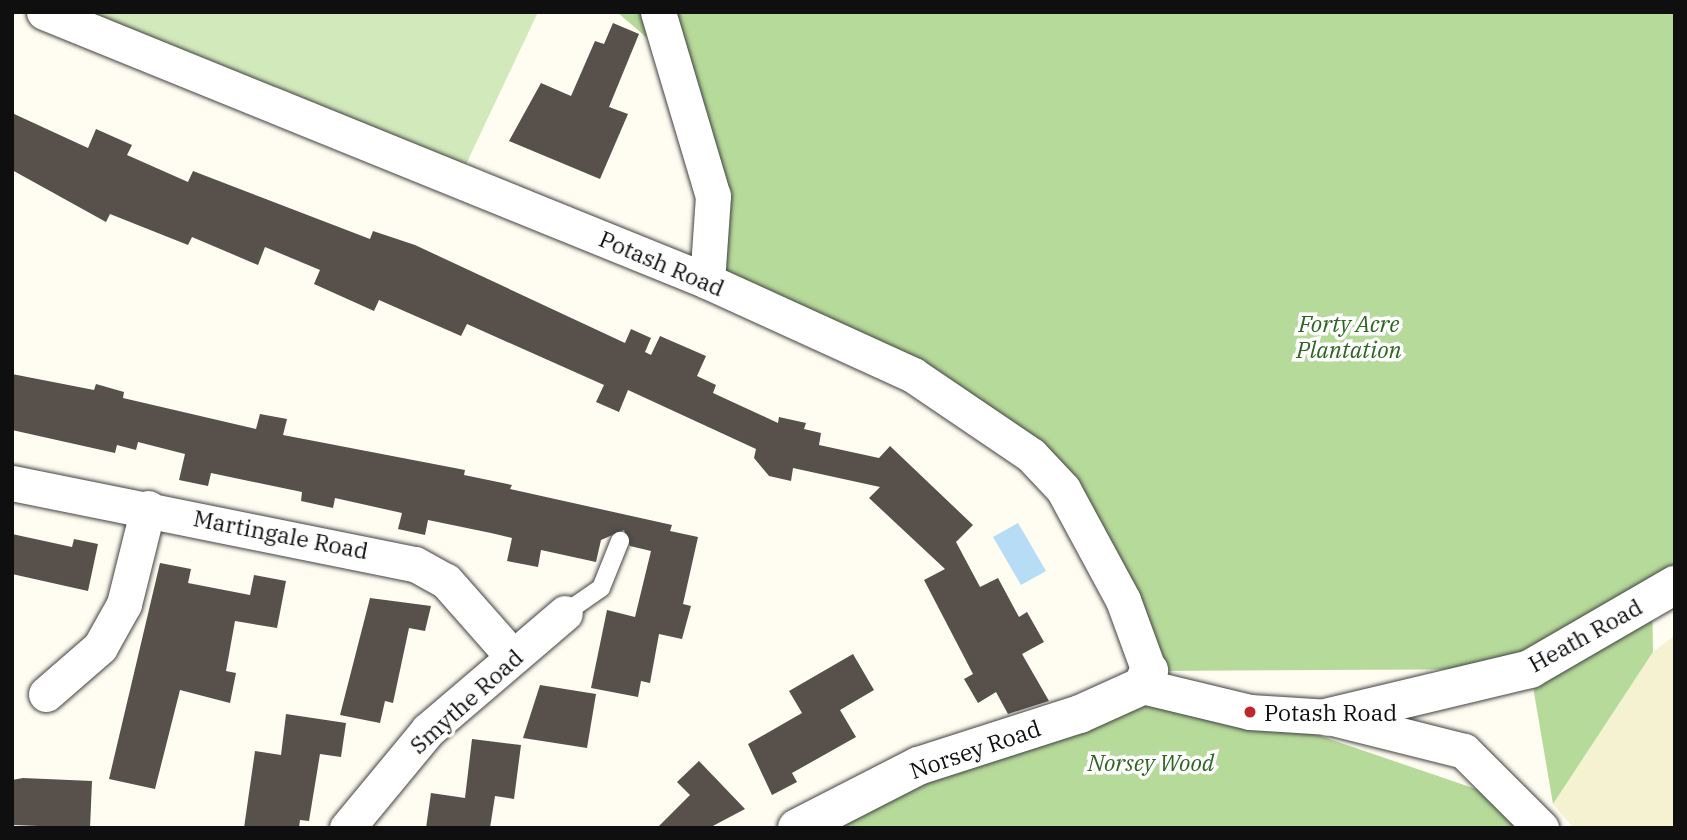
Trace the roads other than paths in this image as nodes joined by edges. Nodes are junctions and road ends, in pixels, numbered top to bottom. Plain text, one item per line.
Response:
1 (44, 12) edge
2 (658, 12) edge
3 (707, 281) junction
4 (12, 483) edge
5 (148, 508) junction
6 (620, 541) dead end
7 (1675, 585) edge
8 (565, 612) joint
9 (513, 657) junction
10 (1146, 678) junction
11 (46, 694) dead end
12 (1329, 717) junction
13 (347, 828) edge
14 (797, 828) edge
15 (1541, 828) edge

1 - 3 street, Potash Road
2 - 3 street
3 - 10 street, Potash Road
4 - 5 street, Martingale Road
5 - 9 street, Martingale Road
5 - 11 street
6 - 8 lane
7 - 12 street, Heath Road
8 - 9 street, Smythe Road
9 - 13 street, Smythe Road
10 - 12 street
10 - 14 street, Norsey Road
12 - 15 street

